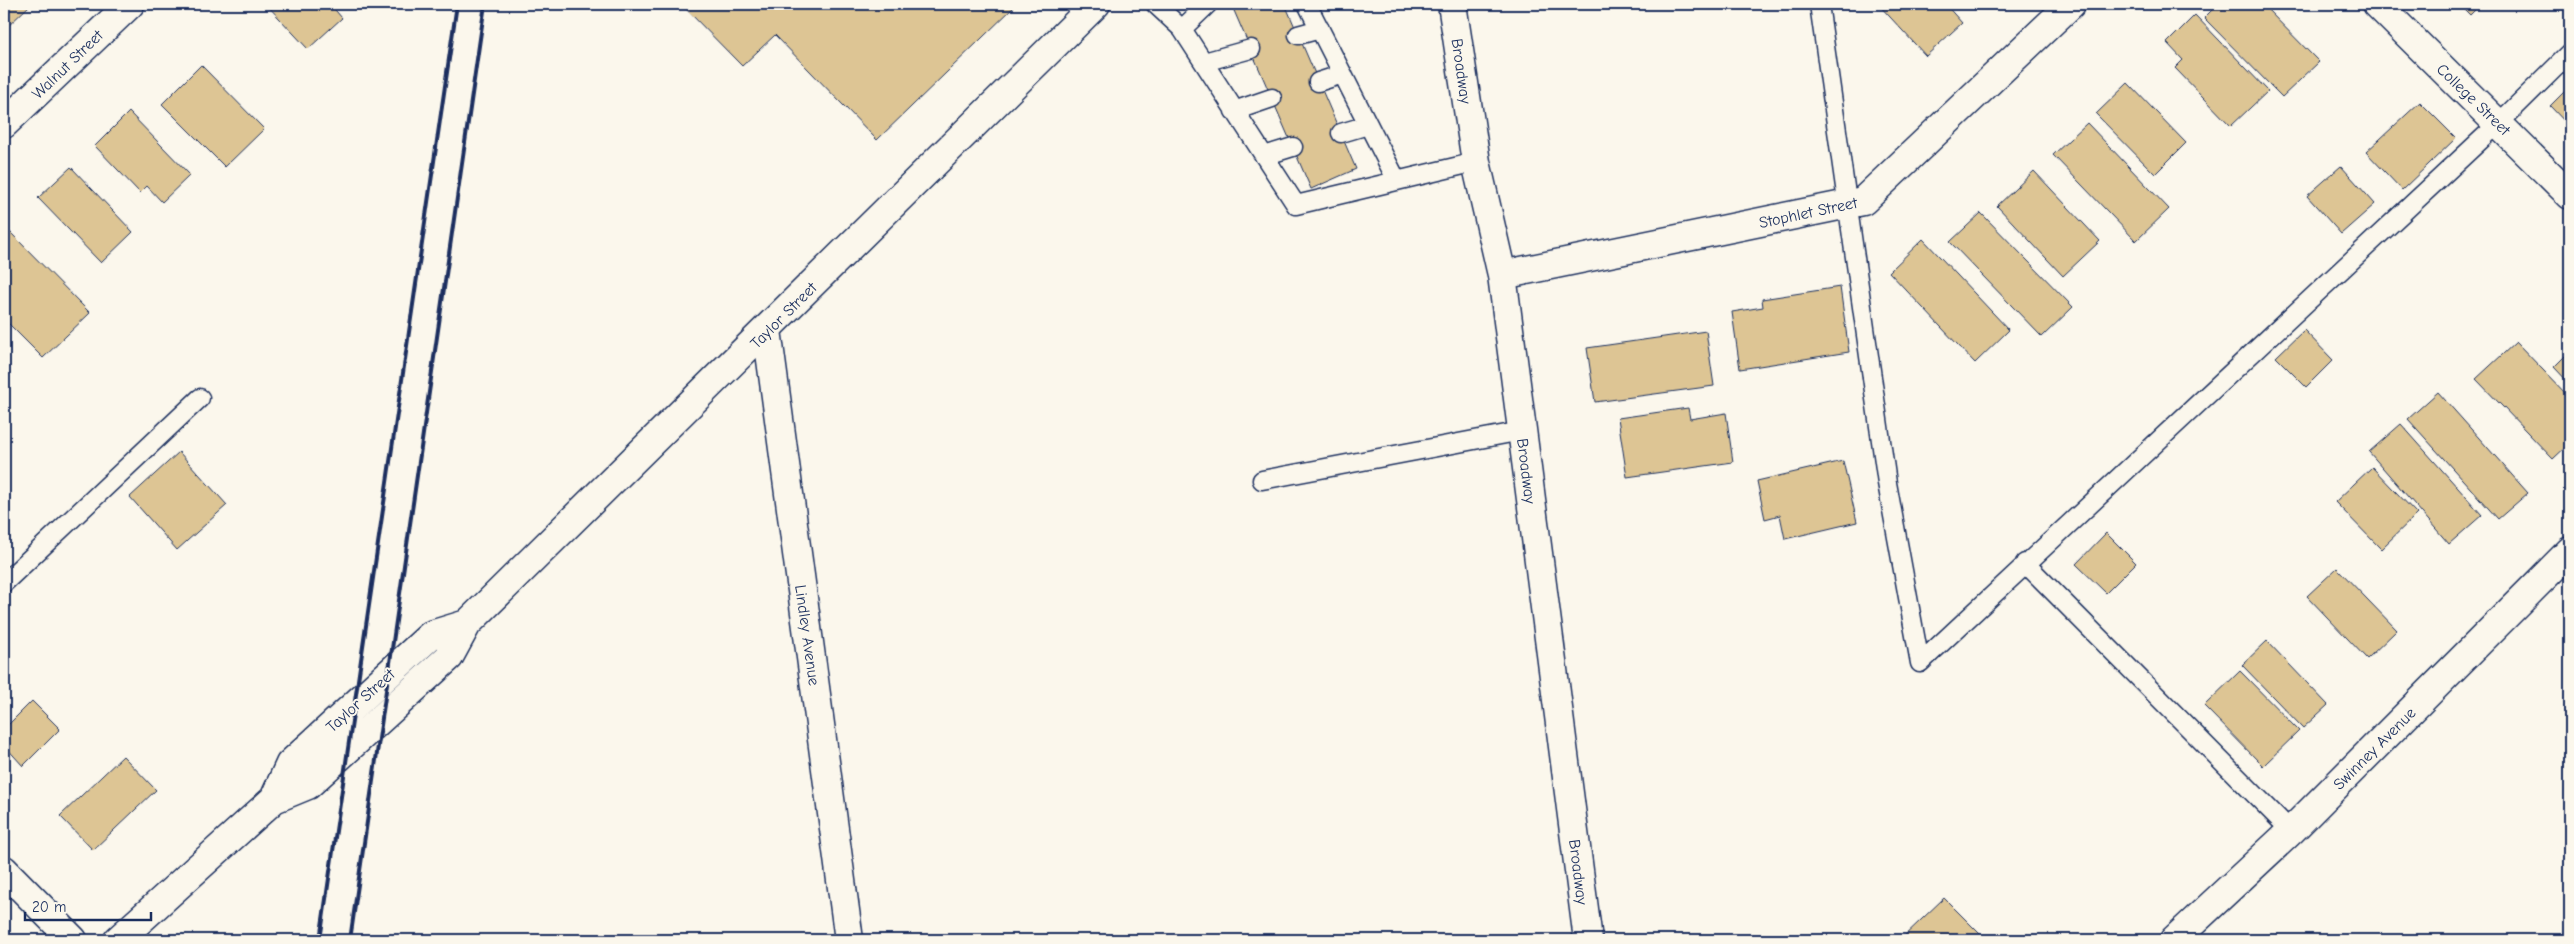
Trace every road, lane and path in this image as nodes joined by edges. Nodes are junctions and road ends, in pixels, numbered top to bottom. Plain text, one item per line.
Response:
1 (130, 4) edge
2 (1096, 4) edge
3 (1155, 4) edge
4 (1208, 4) edge
5 (1307, 4) edge
6 (1452, 4) edge
7 (1819, 4) edge
8 (2071, 4) edge
9 (2376, 4) edge
10 (1182, 29) junction
11 (1320, 29) junction
12 (1298, 35) dead end
13 (1251, 50) dead end
14 (2570, 52) edge
15 (1204, 62) junction
16 (1342, 74) junction
17 (1318, 82) dead end
18 (1272, 98) dead end
19 (1234, 111) junction
20 (2499, 123) junction
21 (4, 124) edge
22 (1368, 125) junction
23 (1340, 133) dead end
24 (1293, 147) dead end
25 (1264, 156) junction
26 (1476, 162) junction
27 (1397, 181) junction
28 (2570, 195) edge
29 (1846, 205) junction
30 (1502, 275) junction
31 (767, 330) junction
32 (200, 398) dead end
33 (1522, 431) junction
34 (1262, 480) dead end
35 (2570, 551) edge
36 (2025, 563) junction
37 (4, 583) edge
38 (2291, 831) junction
39 (4, 870) edge
40 (73, 940) edge
41 (118, 940) edge
42 (848, 940) edge
43 (1588, 940) edge
44 (2174, 940) edge

1 - 21 street, Walnut Street
2 - 31 street, Taylor Street
3 - 10 lane
4 - 10 lane
5 - 11 lane
6 - 26 street, Broadway
7 - 29 lane
8 - 29 street, Stophlet Street
9 - 20 street, College Street
10 - 15 lane
11 - 12 lane
11 - 16 lane
13 - 15 lane
14 - 20 lane
15 - 19 lane
16 - 17 lane
16 - 22 lane
18 - 19 lane
19 - 25 lane
20 - 28 street, College Street
20 - 36 lane
22 - 23 lane
22 - 27 lane
24 - 25 lane
25 - 27 lane
26 - 27 lane
26 - 30 street, Broadway
29 - 30 street, Stophlet Street
29 - 36 lane
30 - 33 street, Broadway
31 - 41 street, Taylor Street
31 - 42 street, Lindley Avenue
32 - 37 lane
33 - 34 lane
33 - 43 street, Broadway
35 - 38 street, Swinney Avenue
36 - 38 lane
38 - 44 street, Swinney Avenue
39 - 40 street

